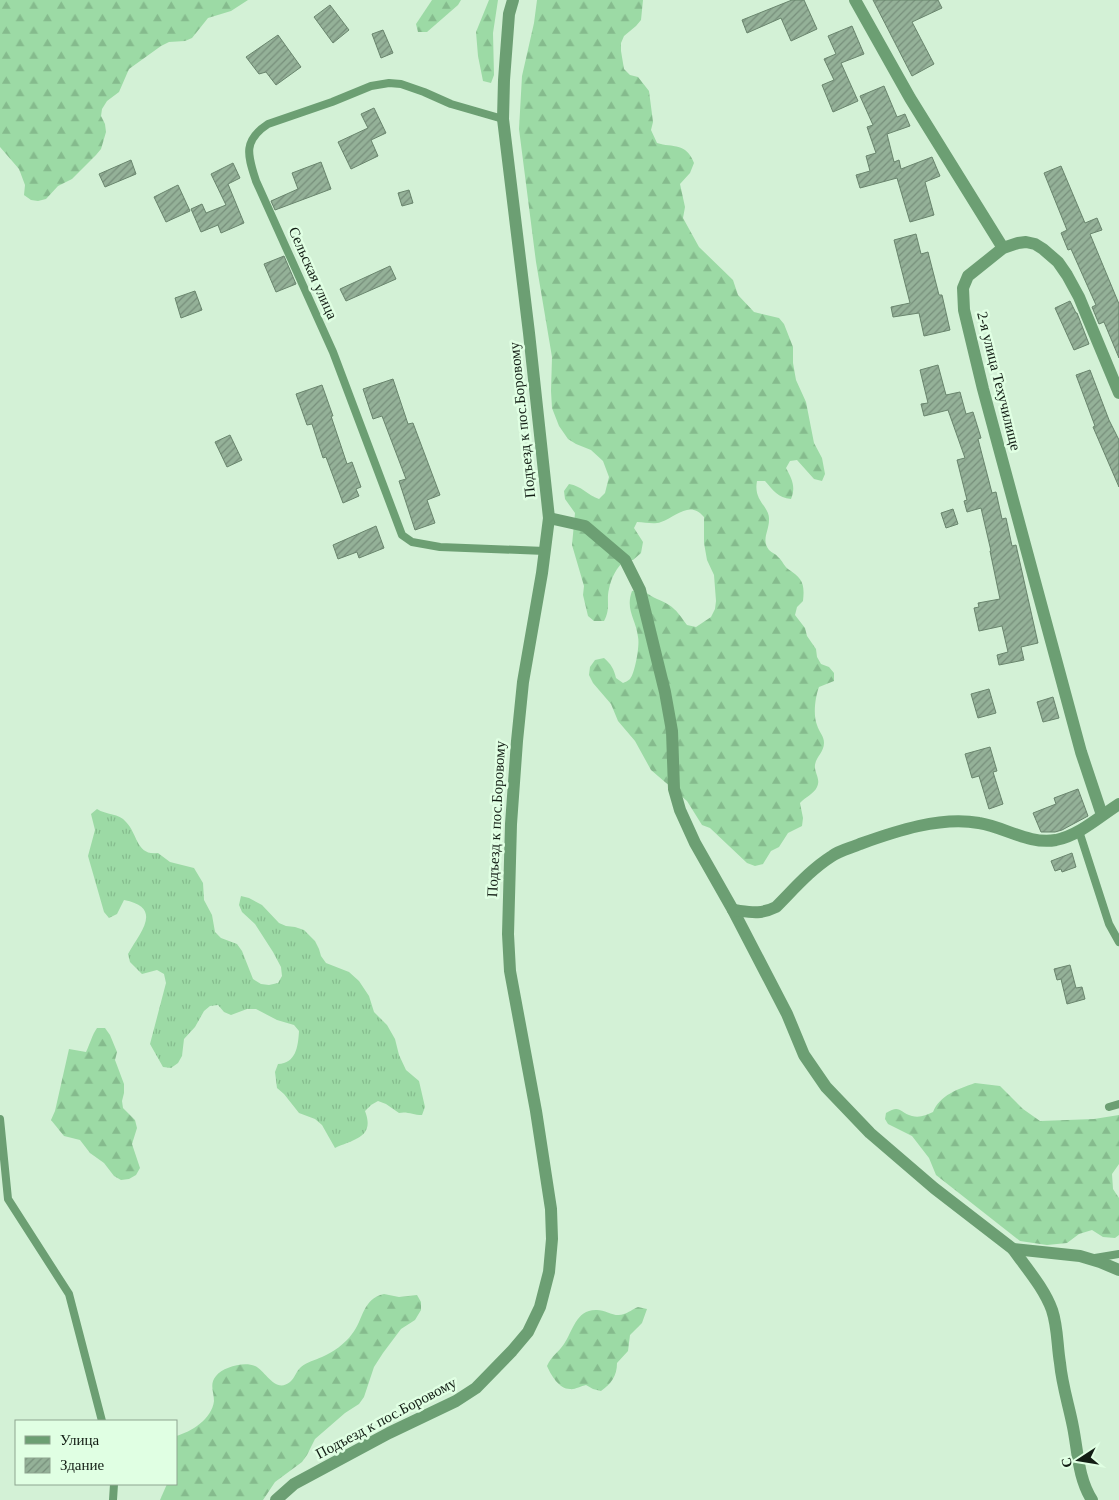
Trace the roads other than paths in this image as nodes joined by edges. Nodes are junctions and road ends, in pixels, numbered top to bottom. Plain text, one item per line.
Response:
1 (513, 0) edge
2 (856, 0) edge
3 (503, 119) junction
4 (1003, 248) junction
5 (1119, 393) edge
6 (549, 518) junction
7 (545, 551) junction
8 (1119, 804) edge
9 (1102, 815) junction
10 (1079, 831) junction
11 (733, 910) junction
12 (1119, 942) edge
13 (1119, 1104) edge
14 (1109, 1106) dead end
15 (0, 1118) edge
16 (1013, 1250) junction
17 (1119, 1254) edge
18 (1088, 1258) junction
19 (1119, 1270) edge
20 (102, 1420) edge
21 (114, 1485) edge
22 (113, 1500) edge
23 (276, 1500) edge
24 (1092, 1500) edge

1 - 3 street, Подъезд к пос.Боровому
2 - 4 street
3 - 6 street, Подъезд к пос.Боровому
3 - 7 lane, Сельская улица
4 - 5 street
4 - 9 street, 2-я улица Техучилище
6 - 7 street, Подъезд к пос.Боровому
6 - 11 street
7 - 23 street, Подъезд к пос.Боровому
8 - 9 street
9 - 10 street
10 - 11 street
10 - 12 lane
11 - 16 street
13 - 14 lane
15 - 20 lane
16 - 18 street
16 - 24 street
17 - 18 lane
18 - 19 street
21 - 22 lane

